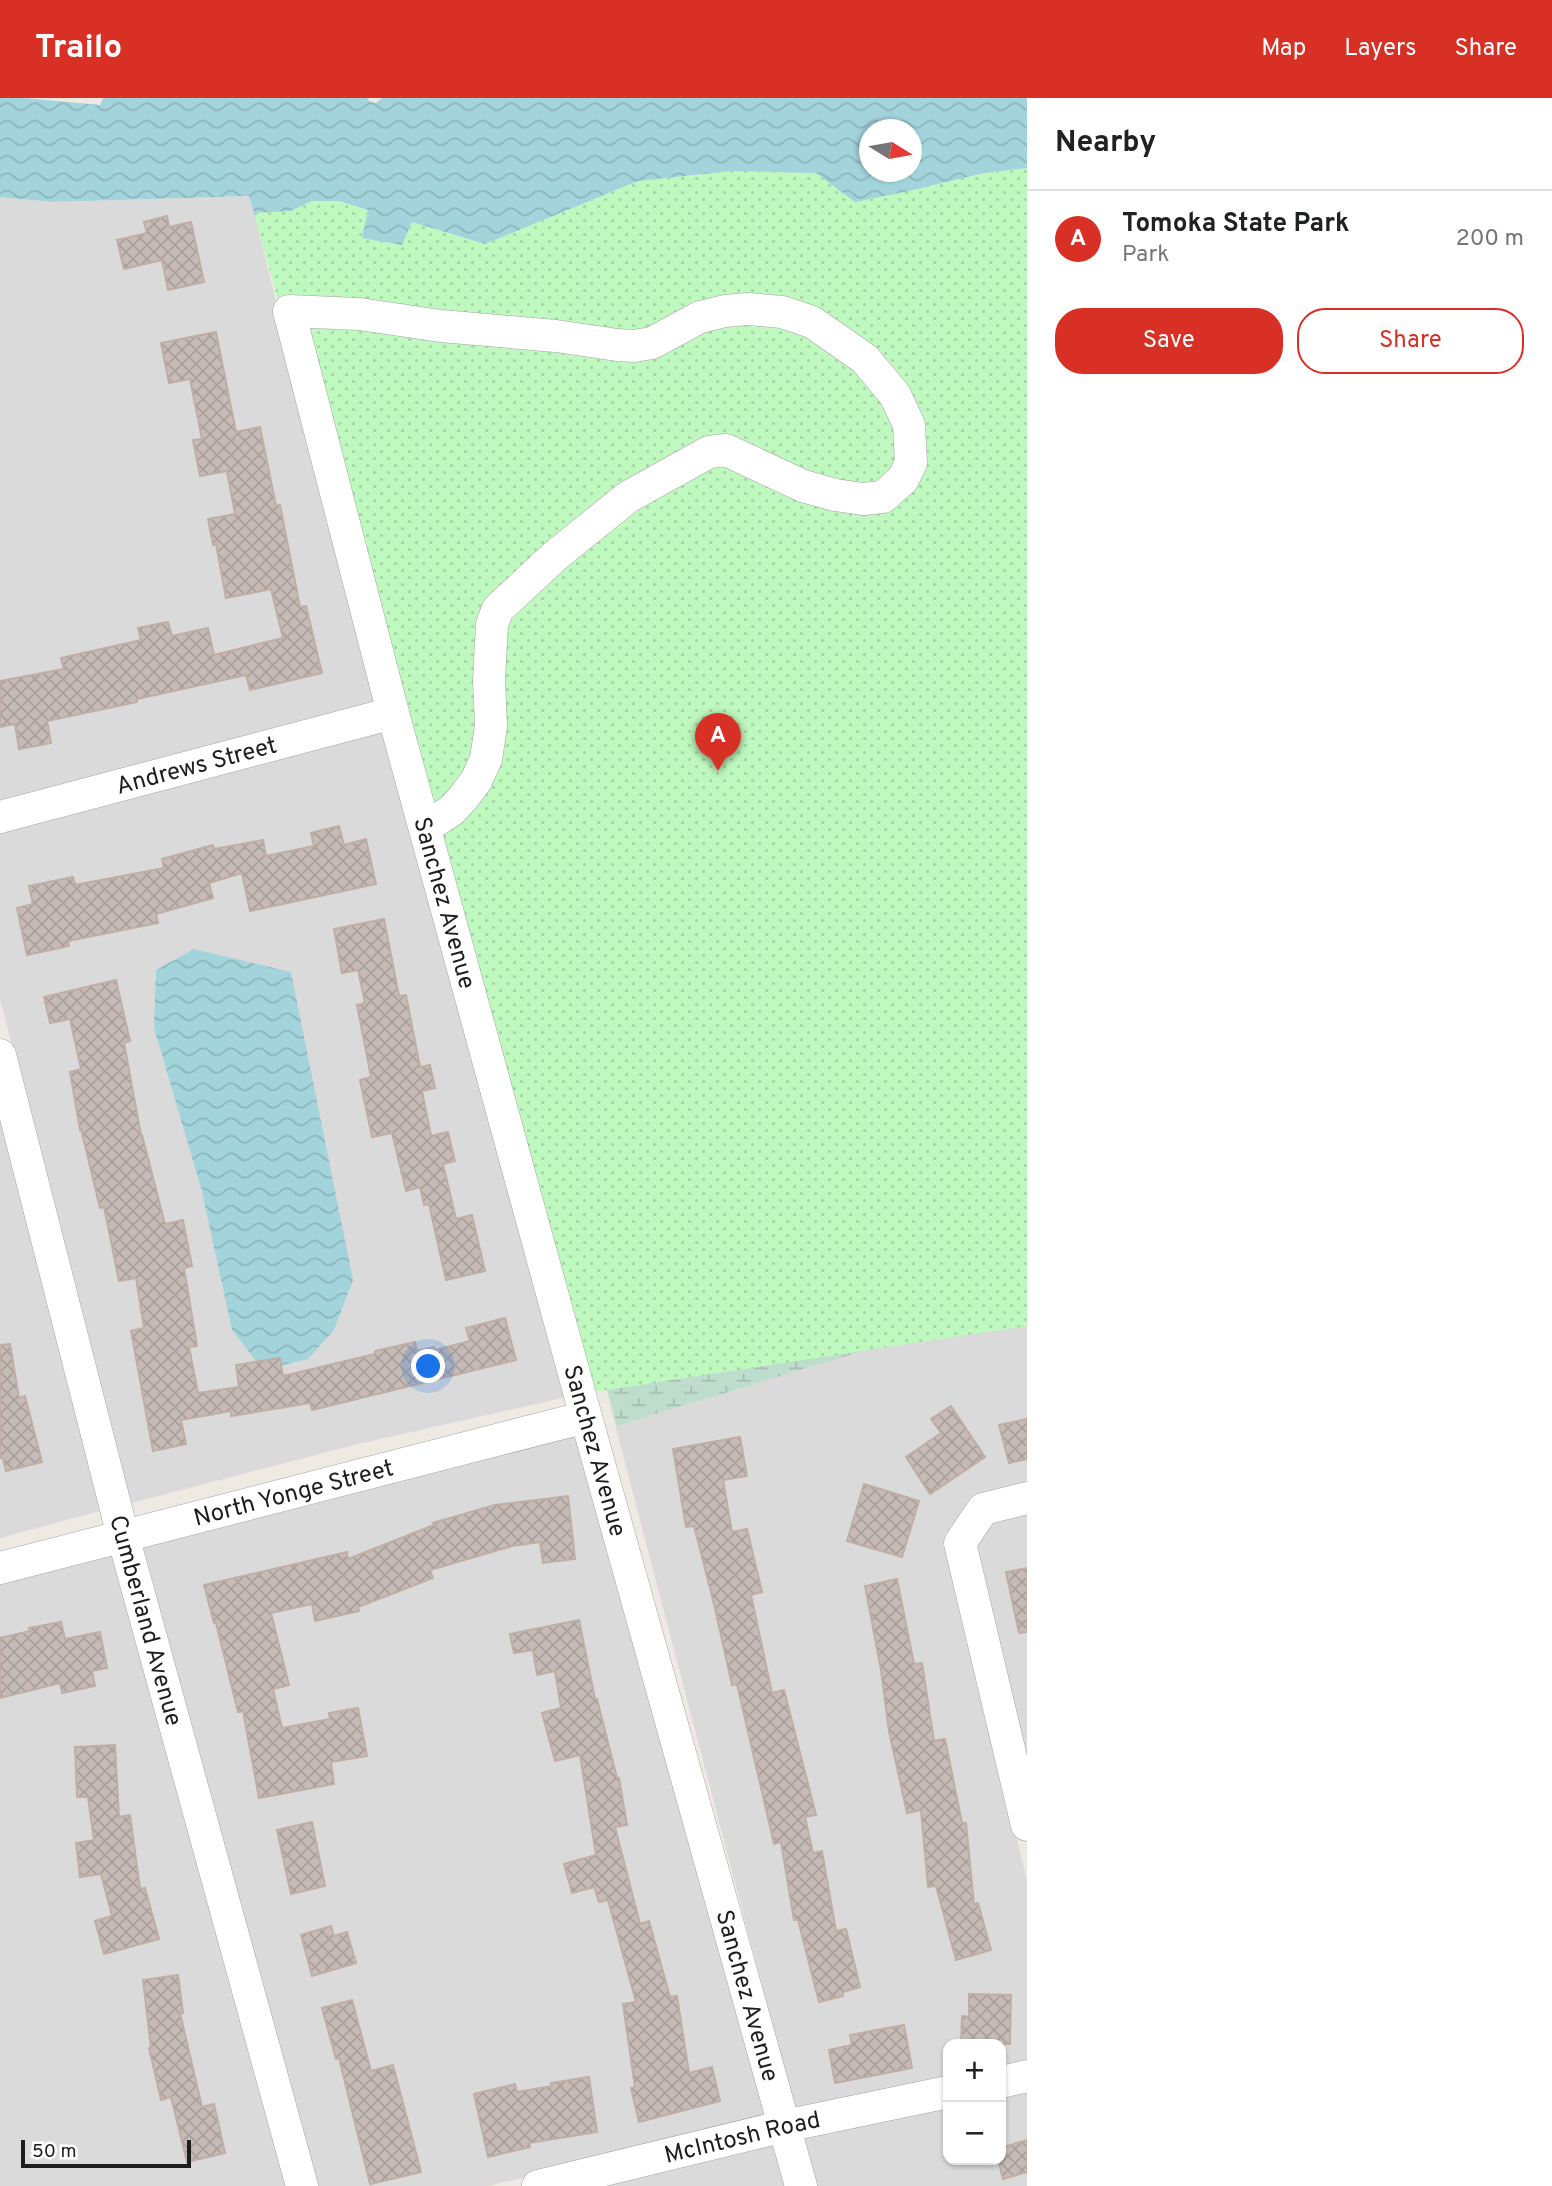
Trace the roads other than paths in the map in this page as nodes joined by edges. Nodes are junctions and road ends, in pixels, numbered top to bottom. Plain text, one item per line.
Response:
1 (393, 713) junction
2 (0, 817) edge
3 (425, 828) junction
4 (0, 1055) edge
5 (586, 1417) junction
6 (1027, 1498) edge
7 (123, 1536) junction
8 (0, 1569) edge
9 (1027, 1825) edge
10 (1027, 2076) edge
11 (1006, 2080) edge
12 (943, 2093) edge
13 (785, 2126) junction
14 (302, 2186) edge
15 (538, 2186) edge
16 (801, 2186) edge

1 - 2 street, Andrews Street
1 - 3 street, Sanchez Avenue
1 - 3 street, Sanchez Avenue
3 - 5 street, Sanchez Avenue
4 - 7 street, Cumberland Avenue
5 - 7 street, North Yonge Street
5 - 13 street, Sanchez Avenue
6 - 9 street
7 - 8 street, North Yonge Street
7 - 14 street, Cumberland Avenue
10 - 11 street
12 - 13 street, McIntosh Road
13 - 15 street, McIntosh Road
13 - 16 street, Sanchez Avenue

